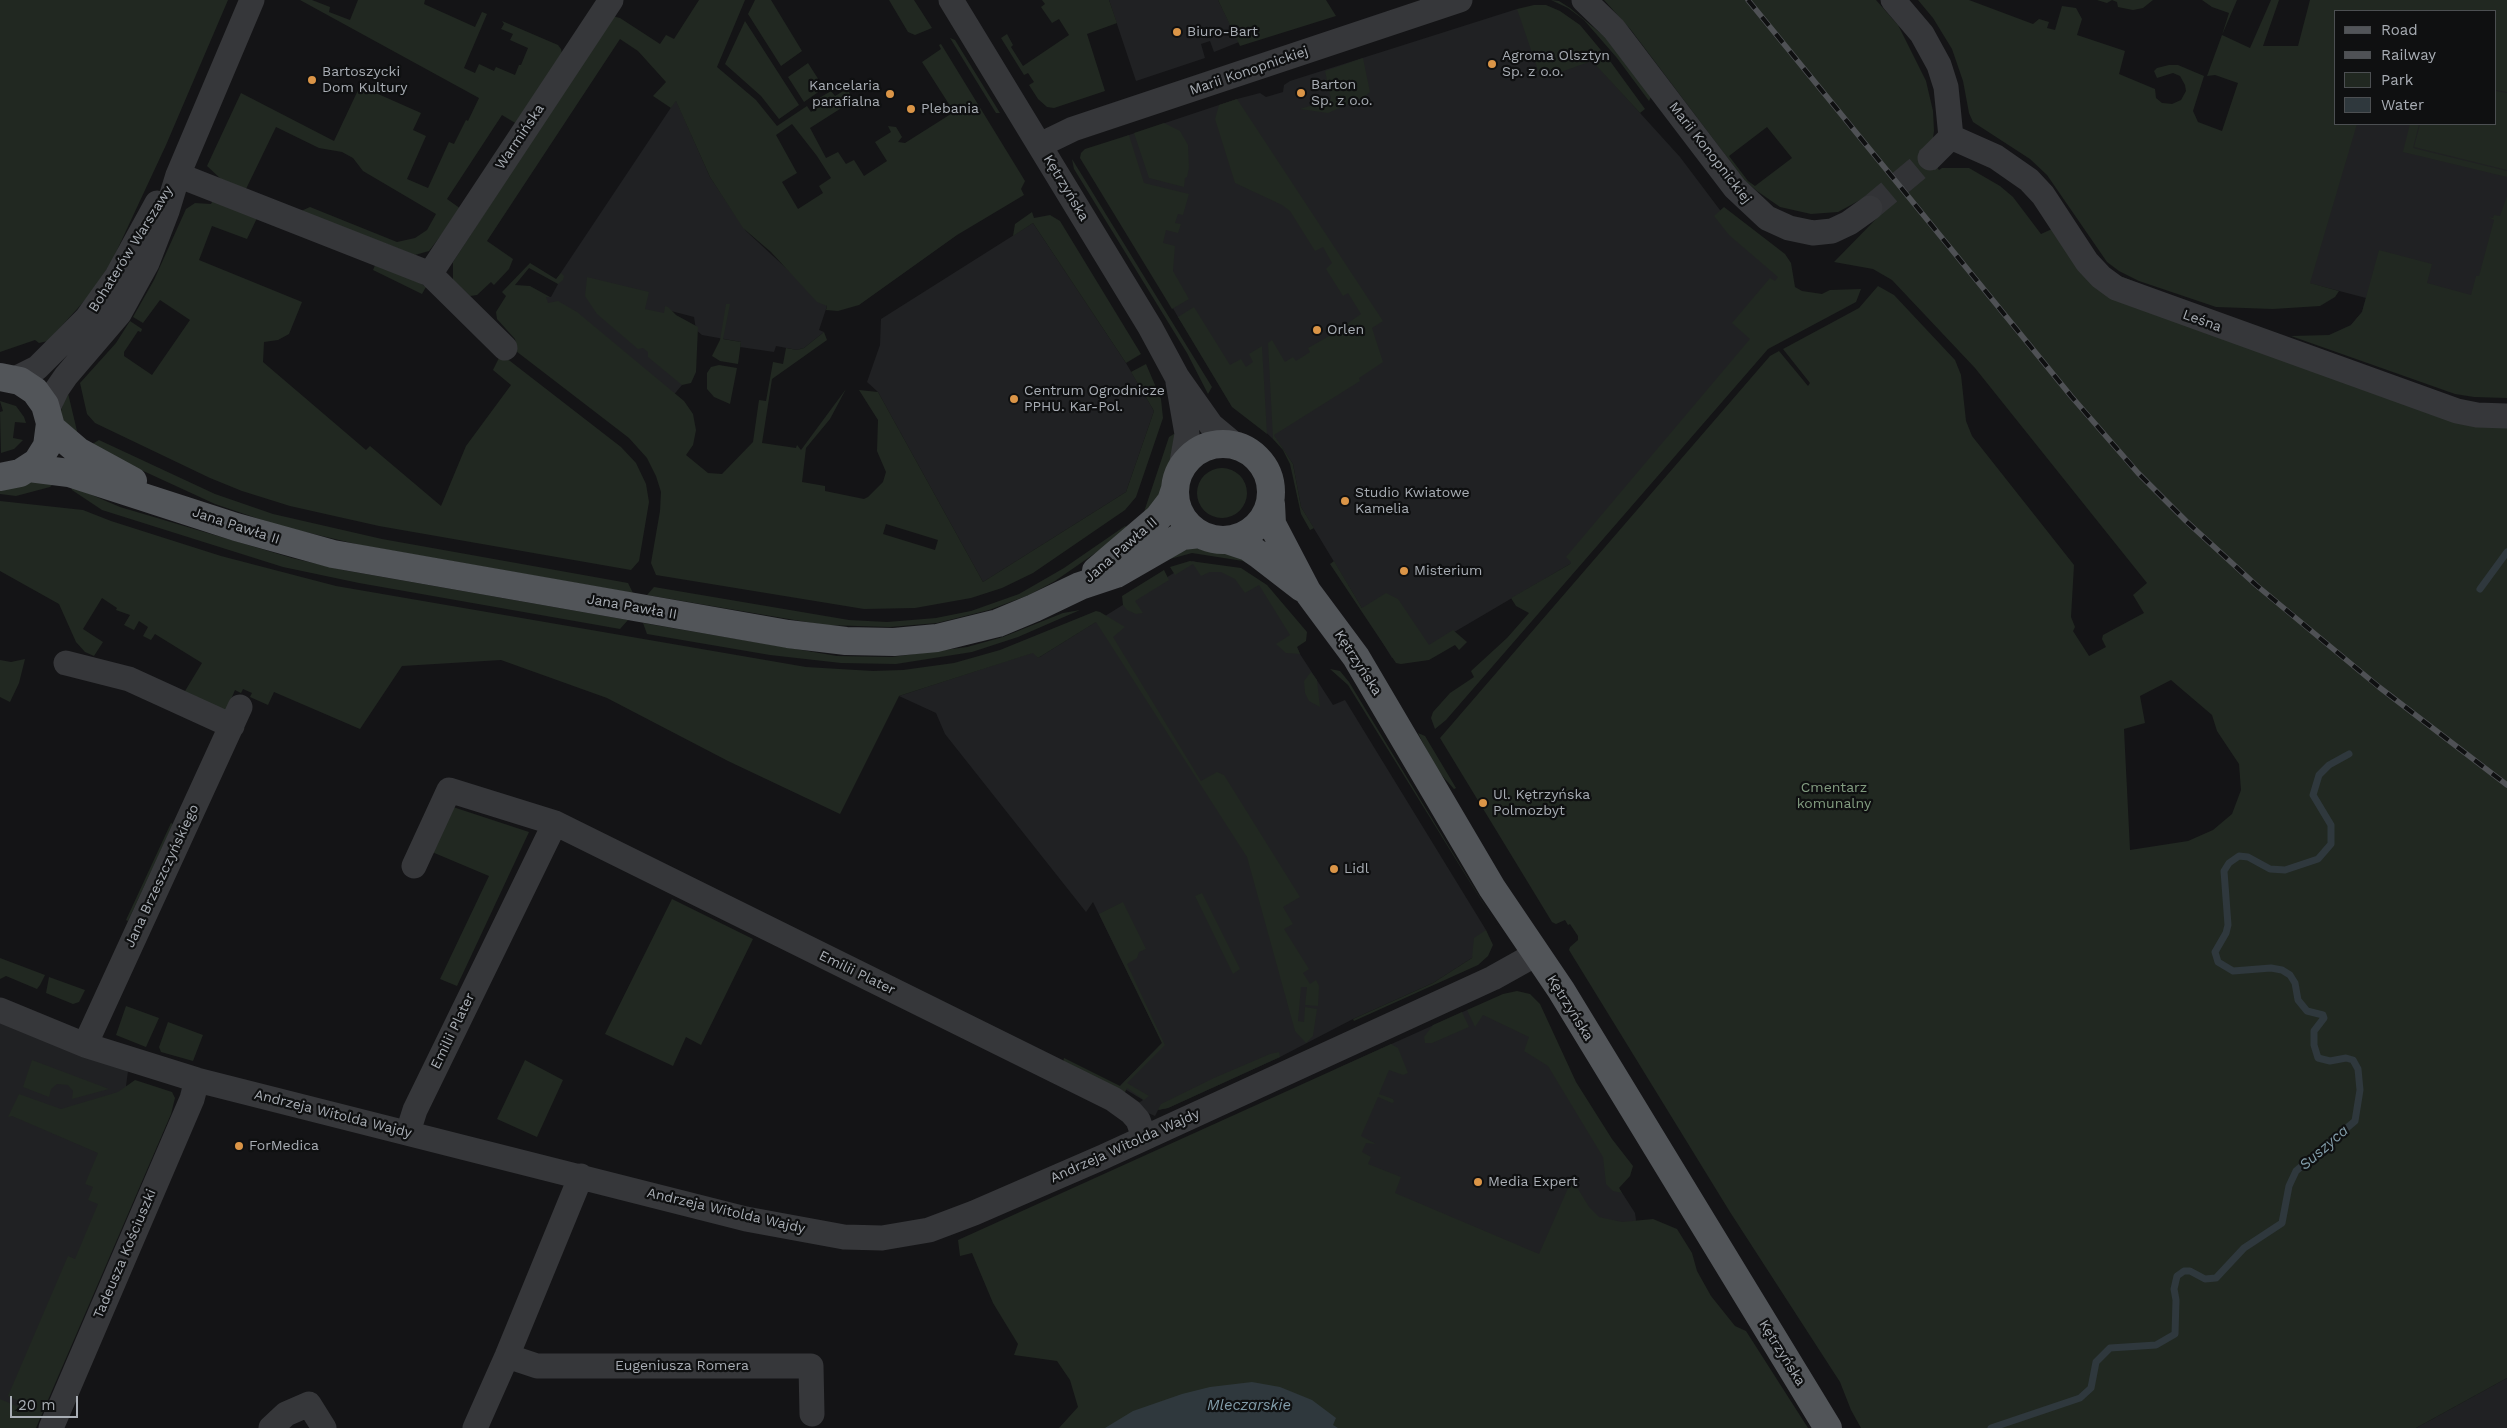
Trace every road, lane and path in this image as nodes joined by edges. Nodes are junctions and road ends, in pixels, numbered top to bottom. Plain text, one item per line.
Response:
1 (252, 0) edge
2 (610, 0) edge
3 (951, 0) edge
4 (1460, 0) edge
5 (1584, 0) edge
6 (1893, 0) edge
7 (1951, 137) junction
8 (1040, 145) junction
9 (1930, 158) tunnel mouth
10 (178, 175) junction
11 (1870, 208) tunnel mouth
12 (430, 274) junction
13 (505, 348) dead end
14 (1177, 377) junction
15 (7, 378) edge
16 (2507, 416) edge
17 (49, 418) junction
18 (1235, 445) junction
19 (30, 468) junction
20 (0, 477) edge
21 (1178, 478) junction
22 (1270, 504) junction
23 (183, 508) junction
24 (1200, 534) junction
25 (1227, 540) junction
26 (1080, 586) junction
27 (1307, 591) junction
28 (66, 663) dead end
29 (555, 823) junction
30 (414, 866) dead end
31 (1536, 954) junction
32 (0, 1010) edge
33 (85, 1045) junction
34 (197, 1080) junction
35 (408, 1132) junction
36 (1144, 1137) junction
37 (581, 1176) junction
38 (507, 1356) junction
39 (812, 1414) dead end
40 (51, 1428) edge
41 (271, 1428) edge
42 (324, 1428) edge
43 (474, 1428) edge
44 (1828, 1428) edge

1 - 10 street, Bohaterów Warszawy
2 - 12 street, Warmińska
3 - 8 street, Kętrzyńska
4 - 8 street, Marii Konopnickiej
5 - 11 street, Marii Konopnickiej
6 - 7 street
7 - 9 street
7 - 16 street, Leśna
8 - 14 street, Kętrzyńska
10 - 12 street
10 - 15 street, Bohaterów Warszawy
10 - 17 street, Bohaterów Warszawy
12 - 13 street
14 - 18 street, Kętrzyńska
14 - 21 street, Kętrzyńska
15 - 17 main road, Jana Pawła II
17 - 19 main road
17 - 23 main road, Jana Pawła II
18 - 21 main road
18 - 22 main road
19 - 20 main road
19 - 23 main road, Jana Pawła II
21 - 24 main road
21 - 26 main road, Jana Pawła II
22 - 25 main road
22 - 27 main road, Kętrzyńska
23 - 26 main road, Jana Pawła II
24 - 25 main road
24 - 26 main road, Jana Pawła II
25 - 27 main road, Kętrzyńska
27 - 31 main road, Kętrzyńska
28 - 33 street, Jana Brzeszczyńskiego
29 - 30 street, Emilii Plater
29 - 35 street, Emilii Plater
29 - 36 street, Emilii Plater
31 - 36 street, Andrzeja Witolda Wajdy
31 - 44 main road, Kętrzyńska
32 - 33 street, Andrzeja Witolda Wajdy
33 - 34 street, Andrzeja Witolda Wajdy
34 - 35 street, Andrzeja Witolda Wajdy
34 - 40 street, Tadeusza Kościuszki
35 - 37 street, Andrzeja Witolda Wajdy
36 - 37 street, Andrzeja Witolda Wajdy
37 - 38 street
38 - 39 street, Eugeniusza Romera
38 - 43 street
41 - 42 street

